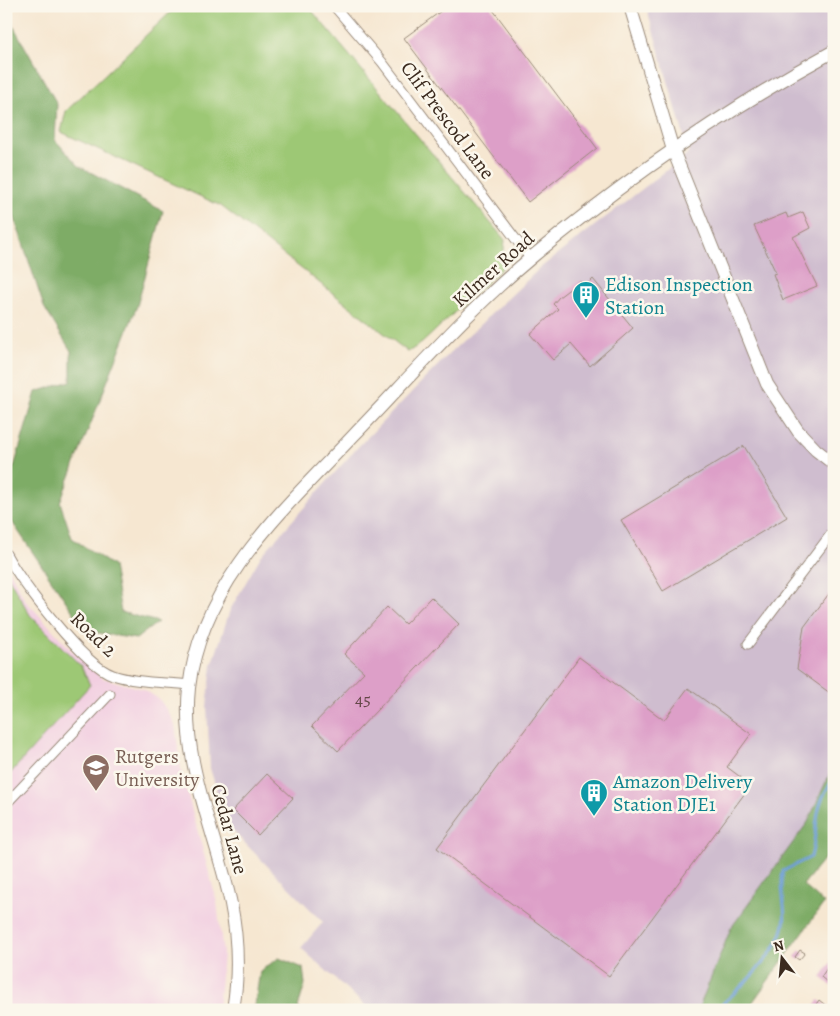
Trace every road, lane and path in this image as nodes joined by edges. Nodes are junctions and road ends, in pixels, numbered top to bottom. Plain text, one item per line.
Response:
1 (334, 6) edge
2 (630, 6) edge
3 (834, 51) edge
4 (673, 150) junction
5 (530, 258) junction
6 (834, 464) edge
7 (834, 530) edge
8 (6, 554) edge
9 (230, 577) joint
10 (748, 644) dead end
11 (190, 684) junction
12 (110, 694) dead end
13 (6, 804) edge
14 (233, 1010) edge

1 - 5 street, Clif Prescod Lane
2 - 4 street
3 - 4 street, Kilmer Road
4 - 5 street, Kilmer Road
4 - 6 street
5 - 9 street, Kilmer Road
7 - 10 street
8 - 11 street, Road 2
9 - 11 street, Cedar Lane
11 - 14 street, Cedar Lane
12 - 13 street

